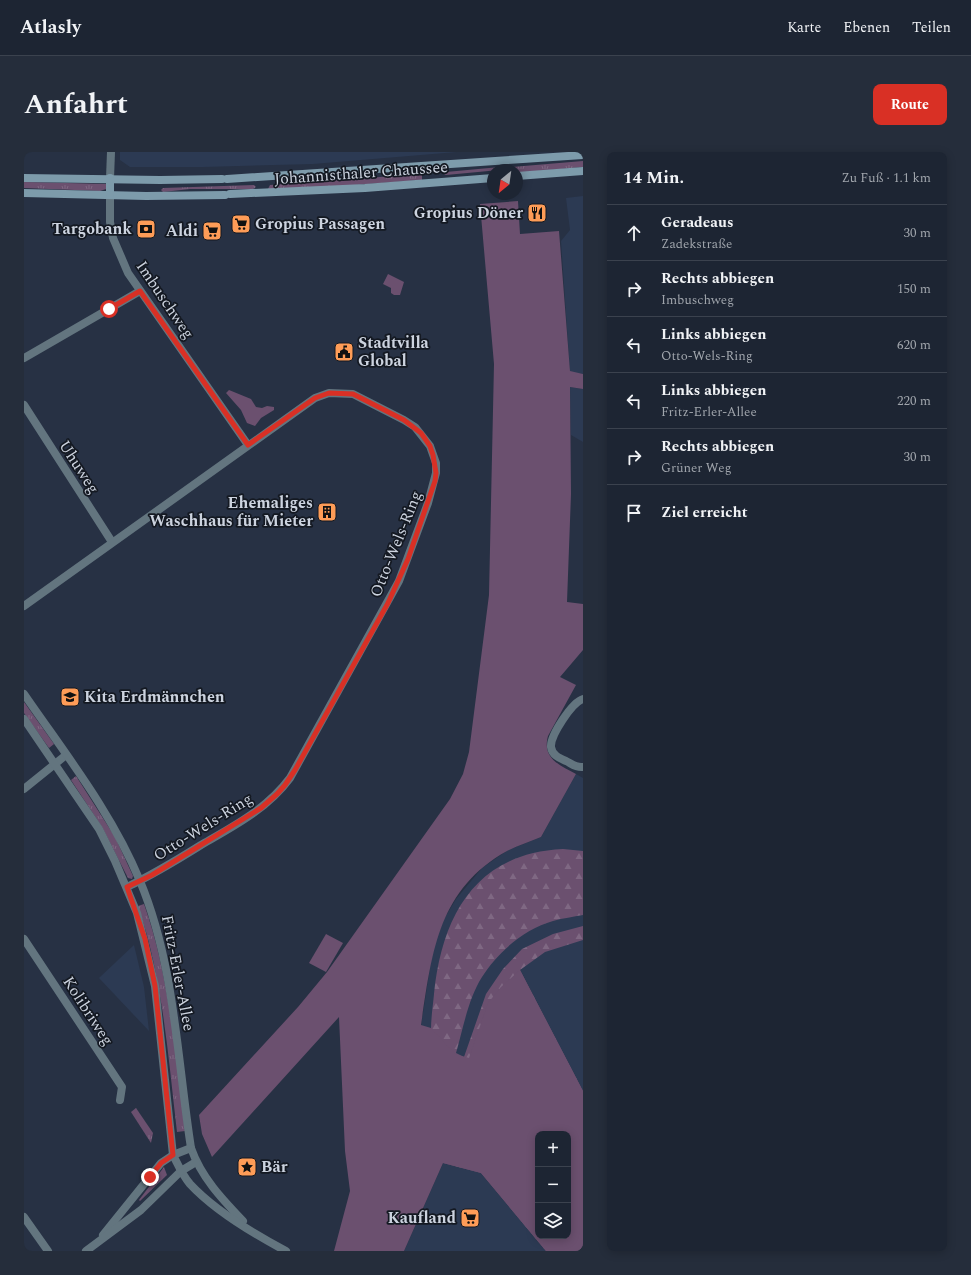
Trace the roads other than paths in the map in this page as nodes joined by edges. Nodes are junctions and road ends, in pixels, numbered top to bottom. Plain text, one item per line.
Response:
1 (111, 152) edge
2 (583, 155) edge
3 (583, 171) edge
4 (523, 176) edge
5 (24, 178) edge
6 (110, 178) junction
7 (487, 178) edge
8 (24, 193) edge
9 (110, 195) junction
10 (140, 291) junction
11 (24, 358) edge
12 (24, 405) edge
13 (248, 445) junction
14 (112, 542) junction
15 (24, 606) edge
16 (24, 694) edge
17 (583, 699) edge
18 (24, 719) edge
19 (66, 755) junction
20 (55, 764) junction
21 (583, 767) edge
22 (24, 789) edge
23 (140, 881) junction
24 (127, 887) junction
25 (24, 939) edge
26 (120, 1100) dead end
27 (191, 1148) junction
28 (173, 1155) junction
29 (196, 1162) junction
30 (181, 1171) junction
31 (24, 1217) edge
32 (249, 1228) junction
33 (95, 1244) junction
34 (48, 1251) edge
35 (86, 1251) edge
36 (286, 1251) edge

1 - 6 street, Imbuschweg
2 - 6 main road, Johannisthaler Chaussee
3 - 4 main road
5 - 6 main road, Johannisthaler Chaussee
6 - 9 main road, Imbuschweg
7 - 9 main road, Johannisthaler Chaussee
8 - 9 main road, Johannisthaler Chaussee
9 - 10 street, Imbuschweg
10 - 11 street
10 - 13 street, Imbuschweg
12 - 14 street, Uhuweg
13 - 14 street, Otto-Wels-Ring
13 - 23 street, Otto-Wels-Ring
14 - 15 street, Otto-Wels-Ring
16 - 19 street, Fritz-Erler-Allee
17 - 21 street
18 - 20 street, Fritz-Erler-Allee
19 - 20 street
19 - 23 street, Fritz-Erler-Allee
20 - 22 street
20 - 24 street, Fritz-Erler-Allee
23 - 24 street, Otto-Wels-Ring
23 - 27 street, Fritz-Erler-Allee
24 - 28 street, Fritz-Erler-Allee
25 - 26 street, Kolibriweg
27 - 28 street
27 - 29 street, Fritz-Erler-Allee
28 - 30 street, Fritz-Erler-Allee
28 - 33 street
29 - 30 street
29 - 32 street, Fritz-Erler-Allee
30 - 32 street, Fritz-Erler-Allee
30 - 33 street
31 - 34 street
32 - 36 street, Fritz-Erler-Allee
33 - 35 street

